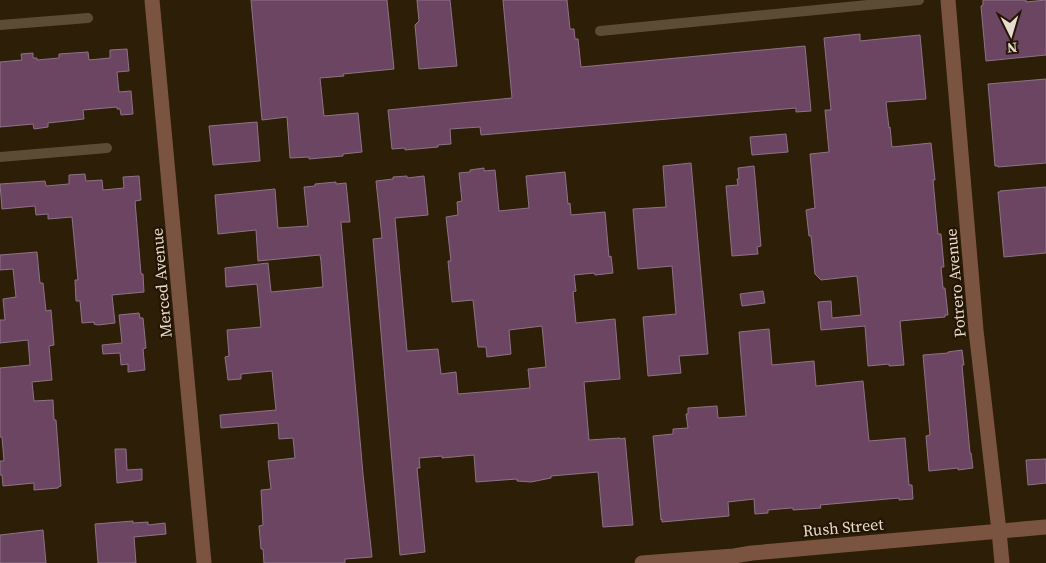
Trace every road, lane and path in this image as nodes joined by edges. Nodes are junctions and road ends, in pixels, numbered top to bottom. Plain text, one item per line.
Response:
1 (152, 0) edge
2 (920, 0) edge
3 (948, 0) edge
4 (88, 18) dead end
5 (0, 24) edge
6 (600, 31) dead end
7 (107, 148) dead end
8 (0, 157) edge
9 (1046, 527) edge
10 (1000, 532) junction
11 (735, 559) edge
12 (204, 563) edge
13 (642, 563) edge
14 (1002, 563) edge

1 - 12 street, Merced Avenue
2 - 6 street
3 - 10 street, Potrero Avenue
4 - 5 street
7 - 8 street
9 - 10 street, Rush Street
10 - 11 street, Rush Street
10 - 14 street, Potrero Avenue
11 - 13 street, Rush Street

